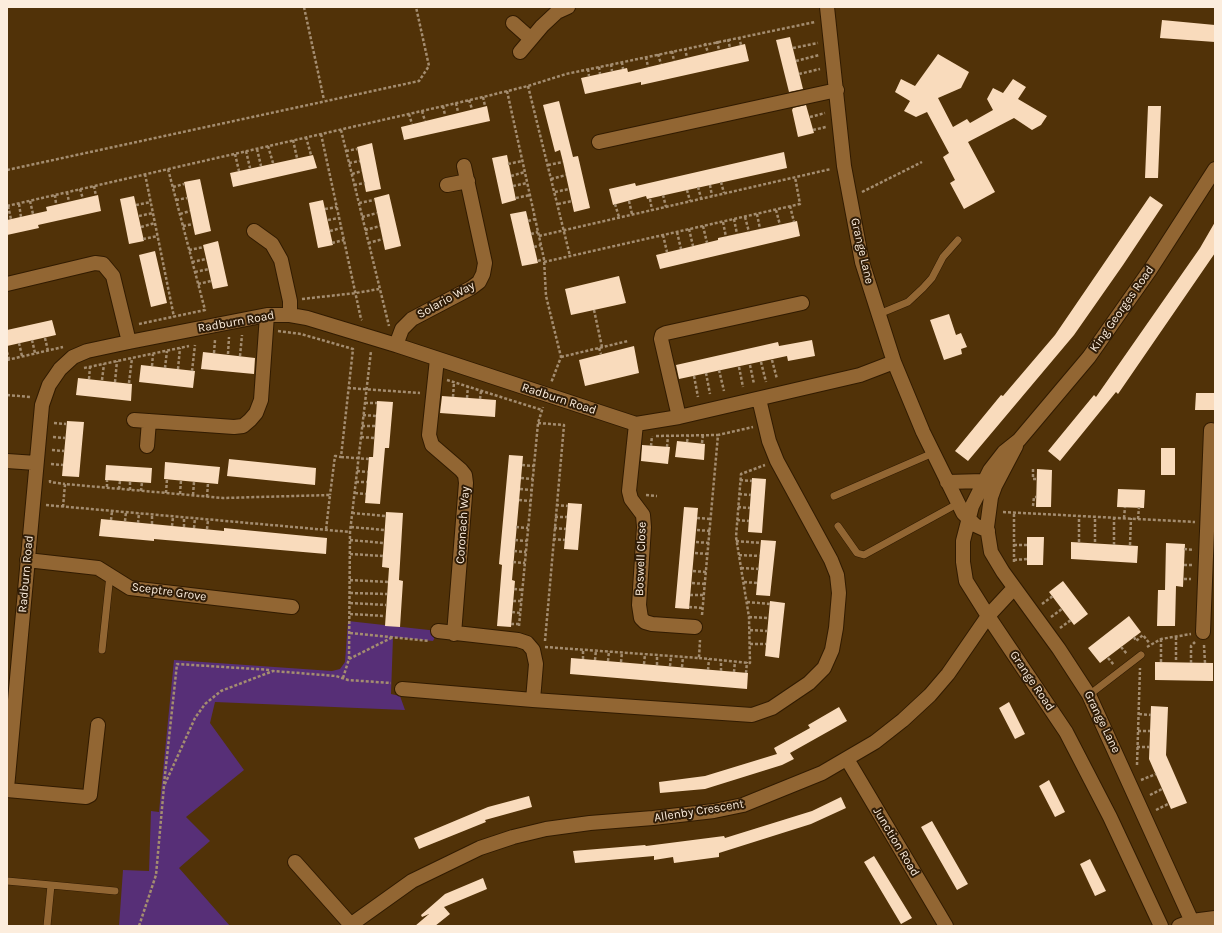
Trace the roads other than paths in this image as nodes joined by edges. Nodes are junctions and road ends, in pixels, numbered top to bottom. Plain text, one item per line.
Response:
1 (568, 7) edge
2 (828, 13) edge
3 (513, 23) dead end
4 (531, 39) junction
5 (520, 52) dead end
6 (837, 90) junction
7 (599, 142) dead end
8 (464, 166) dead end
9 (1215, 169) edge
10 (468, 181) junction
11 (447, 185) dead end
12 (254, 231) dead end
13 (958, 240) dead end
14 (7, 284) edge
15 (802, 303) dead end
16 (290, 308) junction
17 (879, 314) junction
18 (267, 315) junction
19 (129, 342) junction
20 (396, 345) junction
21 (438, 359) junction
22 (894, 362) junction
23 (759, 398) junction
24 (679, 417) junction
25 (134, 420) dead end
26 (149, 421) junction
27 (636, 424) junction
28 (1211, 430) dead end
29 (1019, 440) joint
30 (147, 446) dead end
31 (933, 453) junction
32 (7, 460) edge
33 (36, 463) junction
34 (947, 482) junction
35 (989, 484) junction
36 (834, 496) dead end
37 (957, 504) junction
38 (967, 519) junction
39 (838, 526) dead end
40 (988, 531) junction
41 (27, 560) junction
42 (1211, 561) edge
43 (110, 575) junction
44 (1014, 588) junction
45 (292, 606) dead end
46 (988, 616) junction
47 (698, 627) road end
48 (438, 631) road end
49 (1203, 632) road end
50 (454, 634) junction
51 (102, 650) dead end
52 (1141, 655) road end
53 (402, 689) road end
54 (1090, 695) junction
55 (533, 700) junction
56 (98, 725) dead end
57 (847, 759) junction
58 (7, 789) edge
59 (295, 862) dead end
60 (7, 881) edge
61 (51, 885) junction
62 (115, 891) dead end
63 (1215, 918) edge
64 (1188, 924) edge
65 (47, 926) edge
66 (351, 926) edge
67 (946, 926) edge
68 (1161, 926) edge

1 - 4 street
2 - 6 street, Grange Lane
3 - 4 street
4 - 5 street
6 - 7 street
6 - 17 street, Grange Lane
8 - 10 street, Solario Way
9 - 29 street, King Georges Road
10 - 11 street
10 - 20 street, Solario Way
12 - 16 street
13 - 17 lane
14 - 19 street
15 - 24 street
16 - 18 street, Radburn Road
16 - 20 street, Radburn Road
17 - 22 street, Grange Lane
18 - 19 street, Radburn Road
18 - 26 street
19 - 33 street, Radburn Road
20 - 21 street, Radburn Road
21 - 27 street, Radburn Road
21 - 50 street, Coronach Way
22 - 23 street, Radburn Road
22 - 31 street, Grange Lane
23 - 24 street, Radburn Road
23 - 55 street
24 - 27 street, Radburn Road
25 - 26 street
26 - 30 street
27 - 47 street, Boswell Close
28 - 42 street
29 - 35 street, Grange Lane
31 - 34 street, Grange Lane
31 - 36 lane
32 - 33 street
33 - 41 street, Radburn Road
34 - 35 street
34 - 37 street, Grange Lane
35 - 38 street, Grange Road
35 - 40 street, Grange Lane
37 - 38 street, Grange Lane
37 - 39 lane
38 - 40 street, Grange Lane
38 - 46 street, Grange Road
40 - 44 street, Grange Lane
41 - 43 street, Sceptre Grove
41 - 58 street, Radburn Road
42 - 49 street
43 - 45 street, Sceptre Grove
43 - 51 lane
44 - 46 street, Allenby Crescent
44 - 54 street, Grange Lane
46 - 57 street, Allenby Crescent
46 - 68 street, Grange Road
48 - 50 street
50 - 55 street
52 - 54 lane
53 - 55 street
54 - 64 street, Grange Lane
56 - 58 street
57 - 66 street, Allenby Crescent
57 - 67 street, Junction Road
59 - 66 street
60 - 61 lane
61 - 62 lane
61 - 65 lane
63 - 64 street

